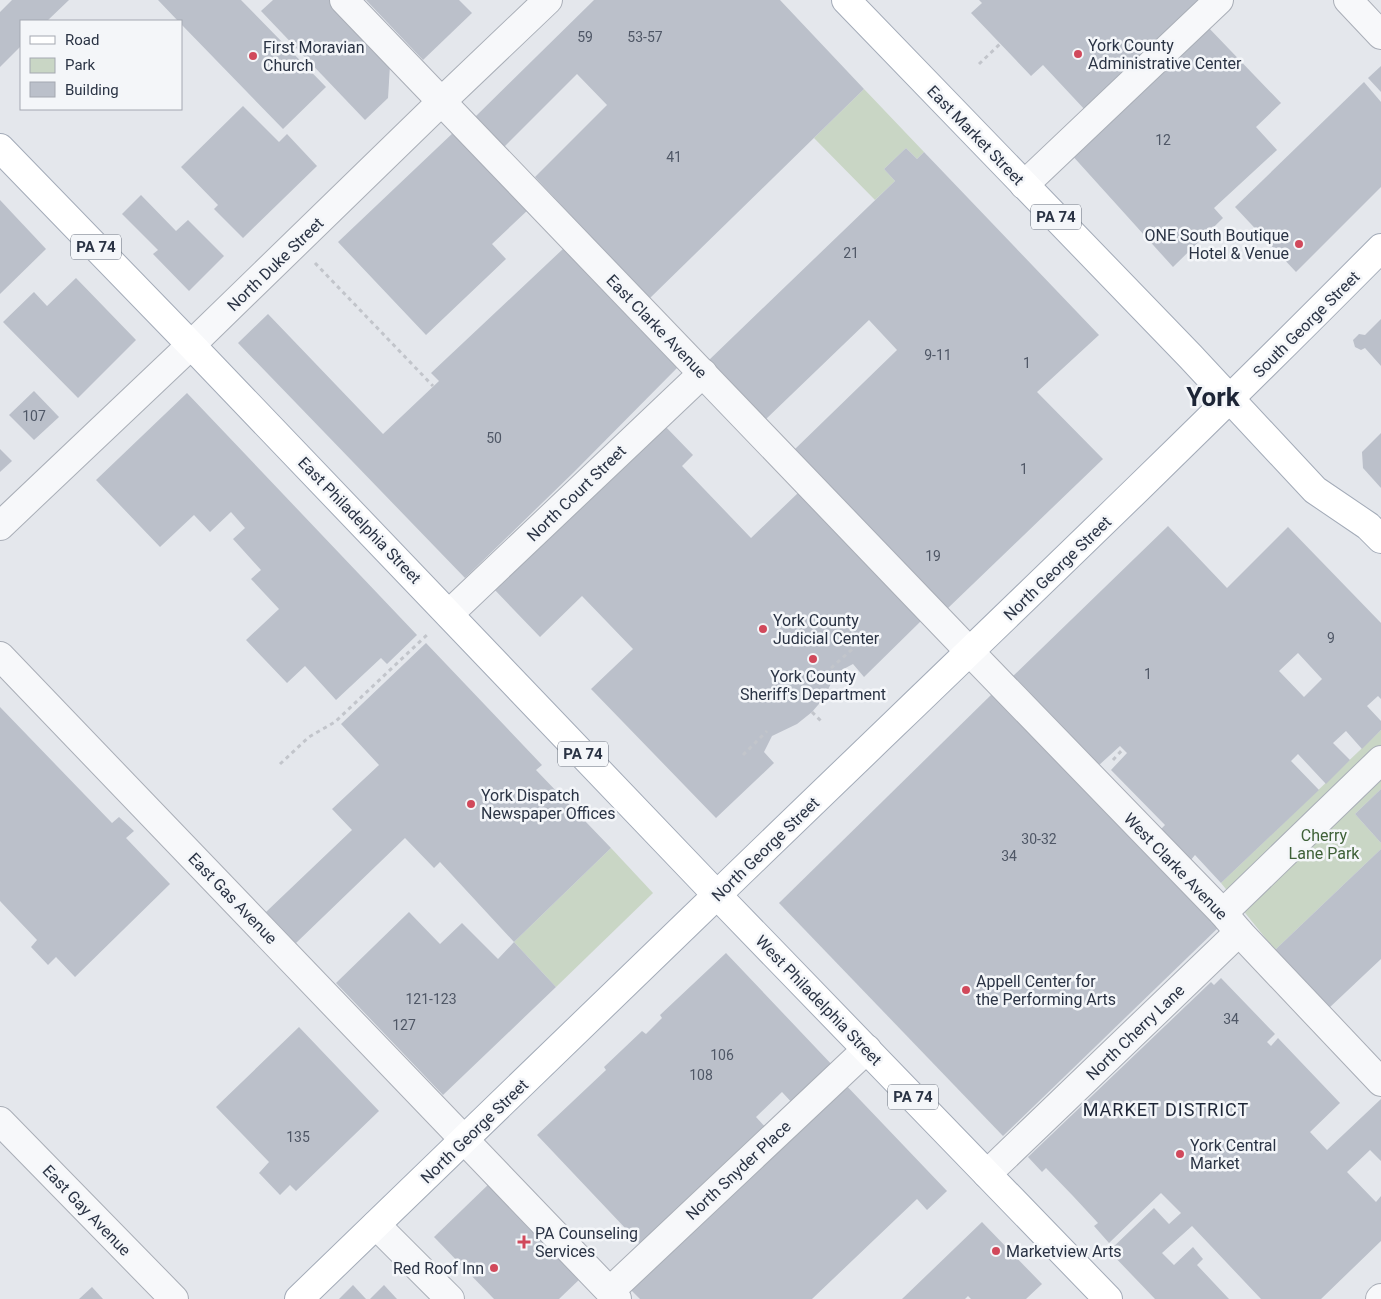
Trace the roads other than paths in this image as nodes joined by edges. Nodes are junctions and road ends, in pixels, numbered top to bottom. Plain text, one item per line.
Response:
1 (344, 0) edge
2 (548, 0) edge
3 (846, 0) edge
4 (1219, 0) edge
5 (1348, 0) edge
6 (1381, 35) edge
7 (442, 101) junction
8 (0, 148) edge
9 (1024, 185) junction
10 (1381, 248) edge
11 (191, 345) junction
12 (703, 373) junction
13 (1231, 399) junction
14 (0, 526) edge
15 (1381, 539) edge
16 (449, 614) junction
17 (970, 652) junction
18 (0, 656) edge
19 (1381, 760) edge
20 (717, 894) junction
21 (1231, 923) junction
22 (867, 1049) junction
23 (1381, 1082) edge
24 (0, 1121) edge
25 (464, 1141) junction
26 (987, 1174) junction
27 (376, 1225) junction
28 (613, 1295) edge
29 (174, 1299) edge
30 (299, 1299) edge
31 (450, 1299) edge
32 (1108, 1299) edge

1 - 7 street, East Clarke Avenue
2 - 7 street, North Duke Street
3 - 9 main road, East Market Street / PA 74
4 - 9 street
5 - 6 street
7 - 11 street, North Duke Street
7 - 12 street, East Clarke Avenue
8 - 11 main road, East Philadelphia Street / PA 74
9 - 13 main road, East Market Street / PA 74
10 - 13 main road, South George Street
11 - 14 street, North Duke Street
11 - 16 main road, East Philadelphia Street / PA 74
12 - 16 street, North Court Street
12 - 17 street, East Clarke Avenue
13 - 15 main road, PA 74
13 - 17 main road, North George Street
16 - 20 main road, East Philadelphia Street / PA 74
17 - 20 main road, North George Street
17 - 21 street, West Clarke Avenue
18 - 25 street, East Gas Avenue
19 - 21 street, North Cherry Lane
20 - 22 main road, West Philadelphia Street / PA 74
20 - 25 main road, North George Street
21 - 23 street, West Clarke Avenue
21 - 26 street, North Cherry Lane
22 - 26 main road, West Philadelphia Street / PA 74
22 - 28 street, North Snyder Place
24 - 29 street, East Gay Avenue
25 - 27 main road, North George Street
25 - 28 street, East Gas Avenue
26 - 32 main road, West Philadelphia Street / PA 74
27 - 30 main road, North George Street
27 - 31 street

